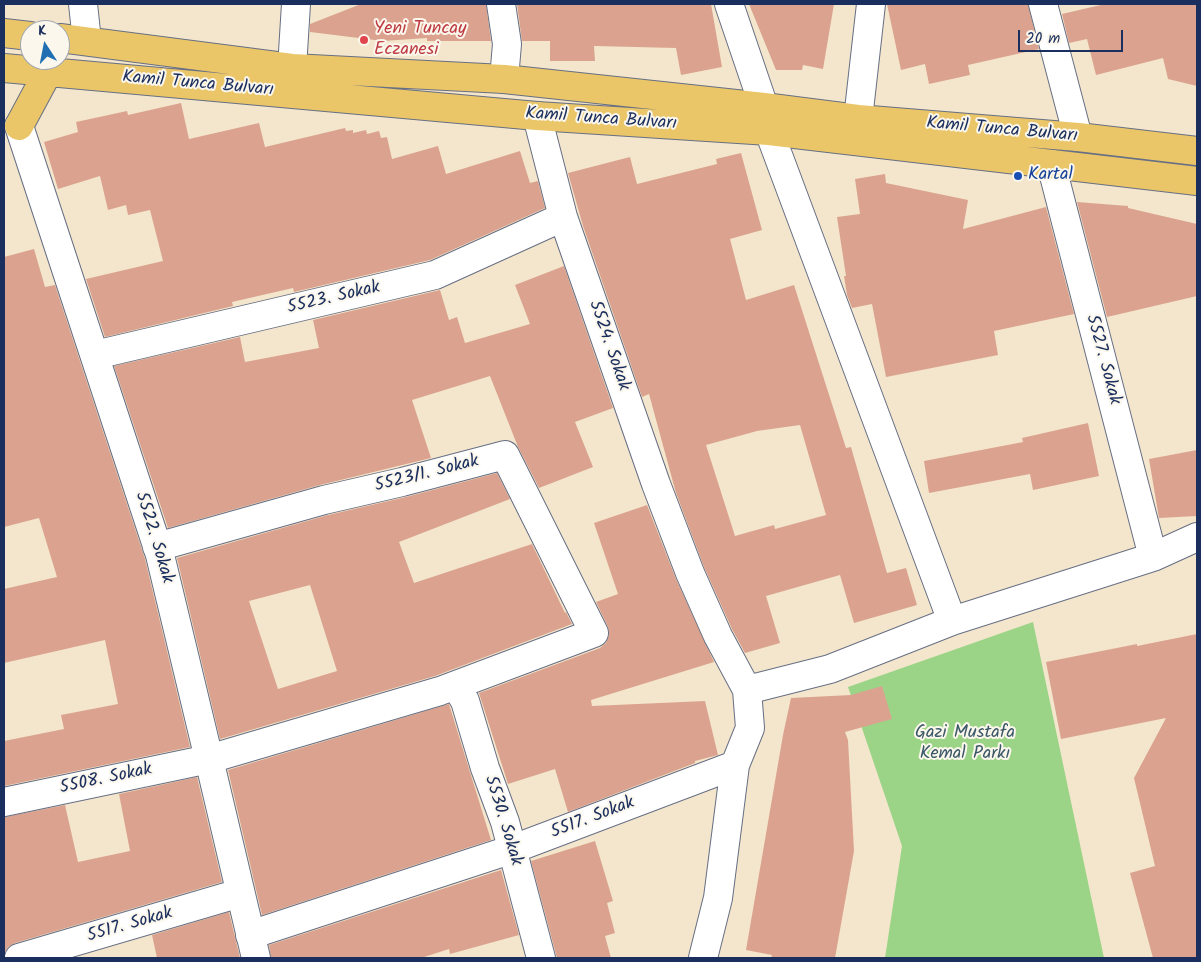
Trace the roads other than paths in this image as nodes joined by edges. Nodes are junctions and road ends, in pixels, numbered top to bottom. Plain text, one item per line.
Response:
1 (83, 4) edge
2 (296, 4) edge
3 (501, 4) edge
4 (729, 4) edge
5 (871, 4) edge
6 (1043, 4) edge
7 (4, 33) edge
8 (20, 35) edge
9 (70, 39) edge
10 (87, 41) junction
11 (4, 68) edge
12 (292, 68) junction
13 (48, 72) junction
14 (504, 79) junction
15 (537, 116) junction
16 (767, 119) junction
17 (858, 119) junction
18 (12, 128) edge
19 (1078, 137) junction
20 (1197, 151) edge
21 (1051, 164) junction
22 (1197, 181) edge
23 (563, 218) junction
24 (95, 354) junction
25 (1197, 537) edge
26 (158, 547) junction
27 (1153, 557) junction
28 (952, 622) junction
29 (594, 633) joint
30 (456, 686) junction
31 (747, 690) junction
32 (209, 759) junction
33 (735, 765) junction
34 (4, 802) edge
35 (512, 849) junction
36 (240, 893) junction
37 (253, 946) edge
38 (19, 958) edge
39 (541, 958) edge
40 (703, 958) edge

1 - 10 street
2 - 12 street
3 - 14 street
4 - 16 street
5 - 17 street
6 - 19 street
7 - 8 main road
9 - 10 main road, Kamil Tunca Bulvarı
10 - 12 main road, Kamil Tunca Bulvarı
11 - 13 main road, Kamil Tunca Bulvarı
12 - 14 main road, Kamil Tunca Bulvarı
13 - 15 main road, Kamil Tunca Bulvarı
13 - 18 main road
14 - 16 main road, Kamil Tunca Bulvarı
15 - 16 main road, Kamil Tunca Bulvarı
15 - 23 street, 5524. Sokak
16 - 17 main road, Kamil Tunca Bulvarı
16 - 21 main road, Kamil Tunca Bulvarı
16 - 28 street
17 - 19 main road, Kamil Tunca Bulvarı
18 - 24 street, 5522. Sokak
19 - 20 main road, Kamil Tunca Bulvarı
21 - 22 main road, Kamil Tunca Bulvarı
21 - 27 street, 5527. Sokak
23 - 24 street, 5523. Sokak
23 - 31 street, 5524. Sokak
24 - 26 street, 5522. Sokak
25 - 27 street
26 - 29 street, 5523/1. Sokak
26 - 32 street, 5522. Sokak
27 - 28 street
28 - 31 street
29 - 30 street, 5508. Sokak
30 - 32 street, 5508. Sokak
30 - 35 street, 5530. Sokak
31 - 33 street
32 - 34 street, 5508. Sokak
32 - 36 street, 5522. Sokak
33 - 35 street, 5517. Sokak
33 - 40 street
35 - 37 street, 5517. Sokak
35 - 39 street, 5530. Sokak
36 - 37 street, 5522. Sokak
36 - 38 street, 5517. Sokak

